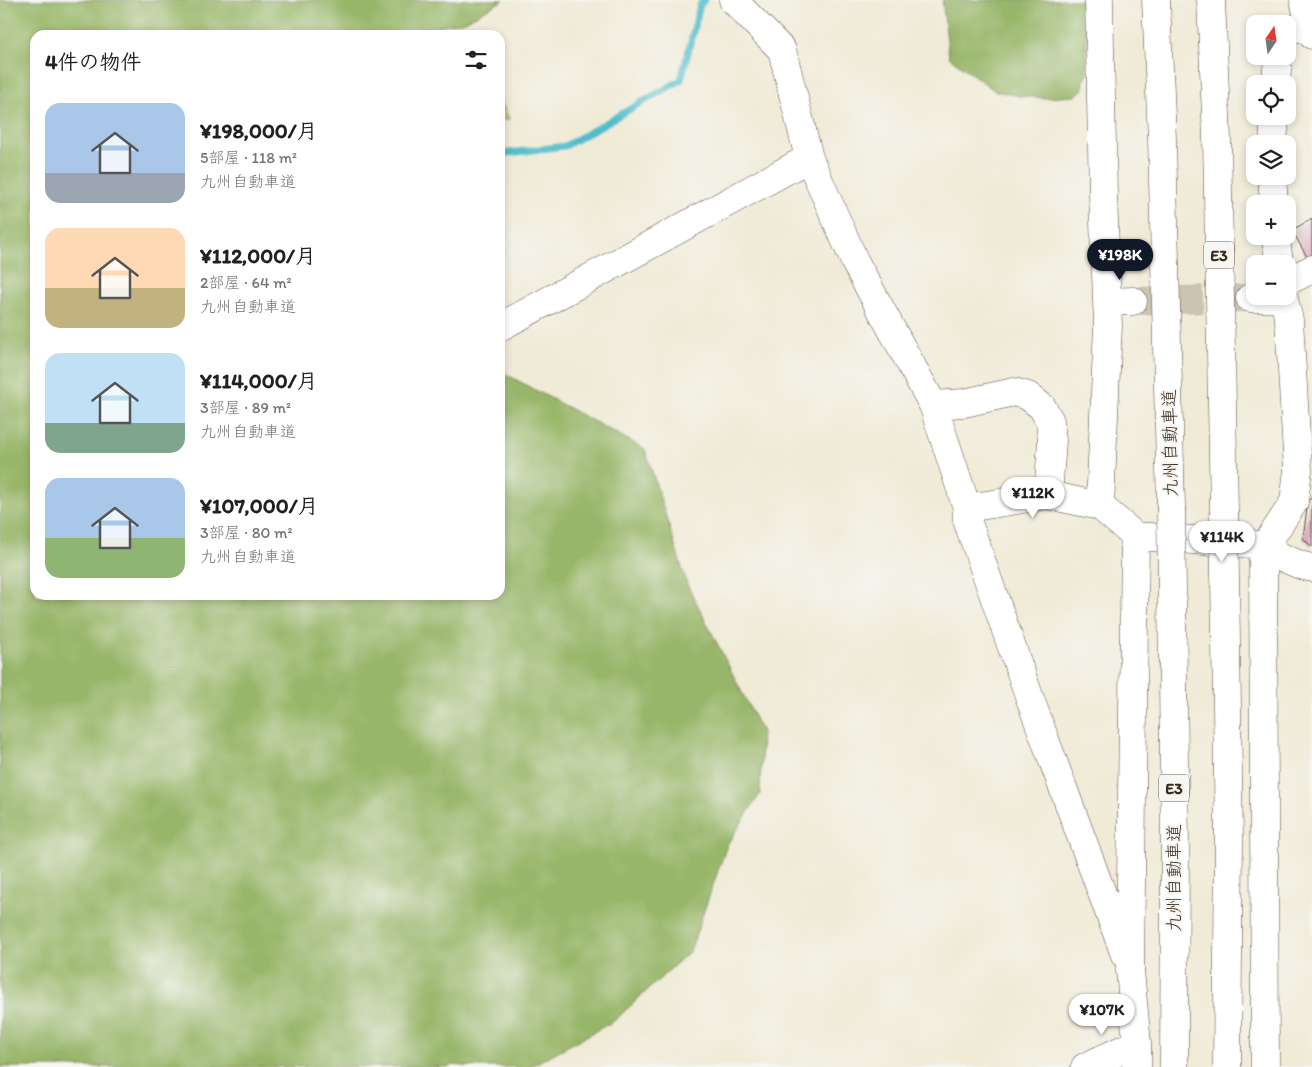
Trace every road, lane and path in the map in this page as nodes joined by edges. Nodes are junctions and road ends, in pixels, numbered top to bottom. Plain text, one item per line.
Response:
1 (733, 0) edge
2 (1099, 0) edge
3 (1156, 0) edge
4 (1211, 0) edge
5 (809, 158) junction
6 (1312, 269) edge
7 (1296, 283) edge
8 (1287, 305) edge
9 (505, 324) edge
10 (933, 405) junction
11 (1048, 496) junction
12 (1100, 506) junction
13 (967, 508) junction
14 (1135, 536) junction
15 (1262, 548) junction
16 (1312, 568) edge
17 (1130, 970) junction
18 (1137, 1055) edge
19 (1085, 1067) edge
20 (1174, 1067) edge
21 (1227, 1067) edge
22 (1265, 1067) edge

1 - 5 main road
2 - 12 main road
3 - 20 main road, 九州自動車道 / E3, bridge
4 - 21 main road, E3, bridge
5 - 9 main road
5 - 10 main road
6 - 7 main road
8 - 15 main road
10 - 11 main road
10 - 13 main road
11 - 12 main road
11 - 13 main road
12 - 14 main road
13 - 17 main road
14 - 15 main road
14 - 17 main road
15 - 16 main road
15 - 22 main road
17 - 18 main road
18 - 19 main road

